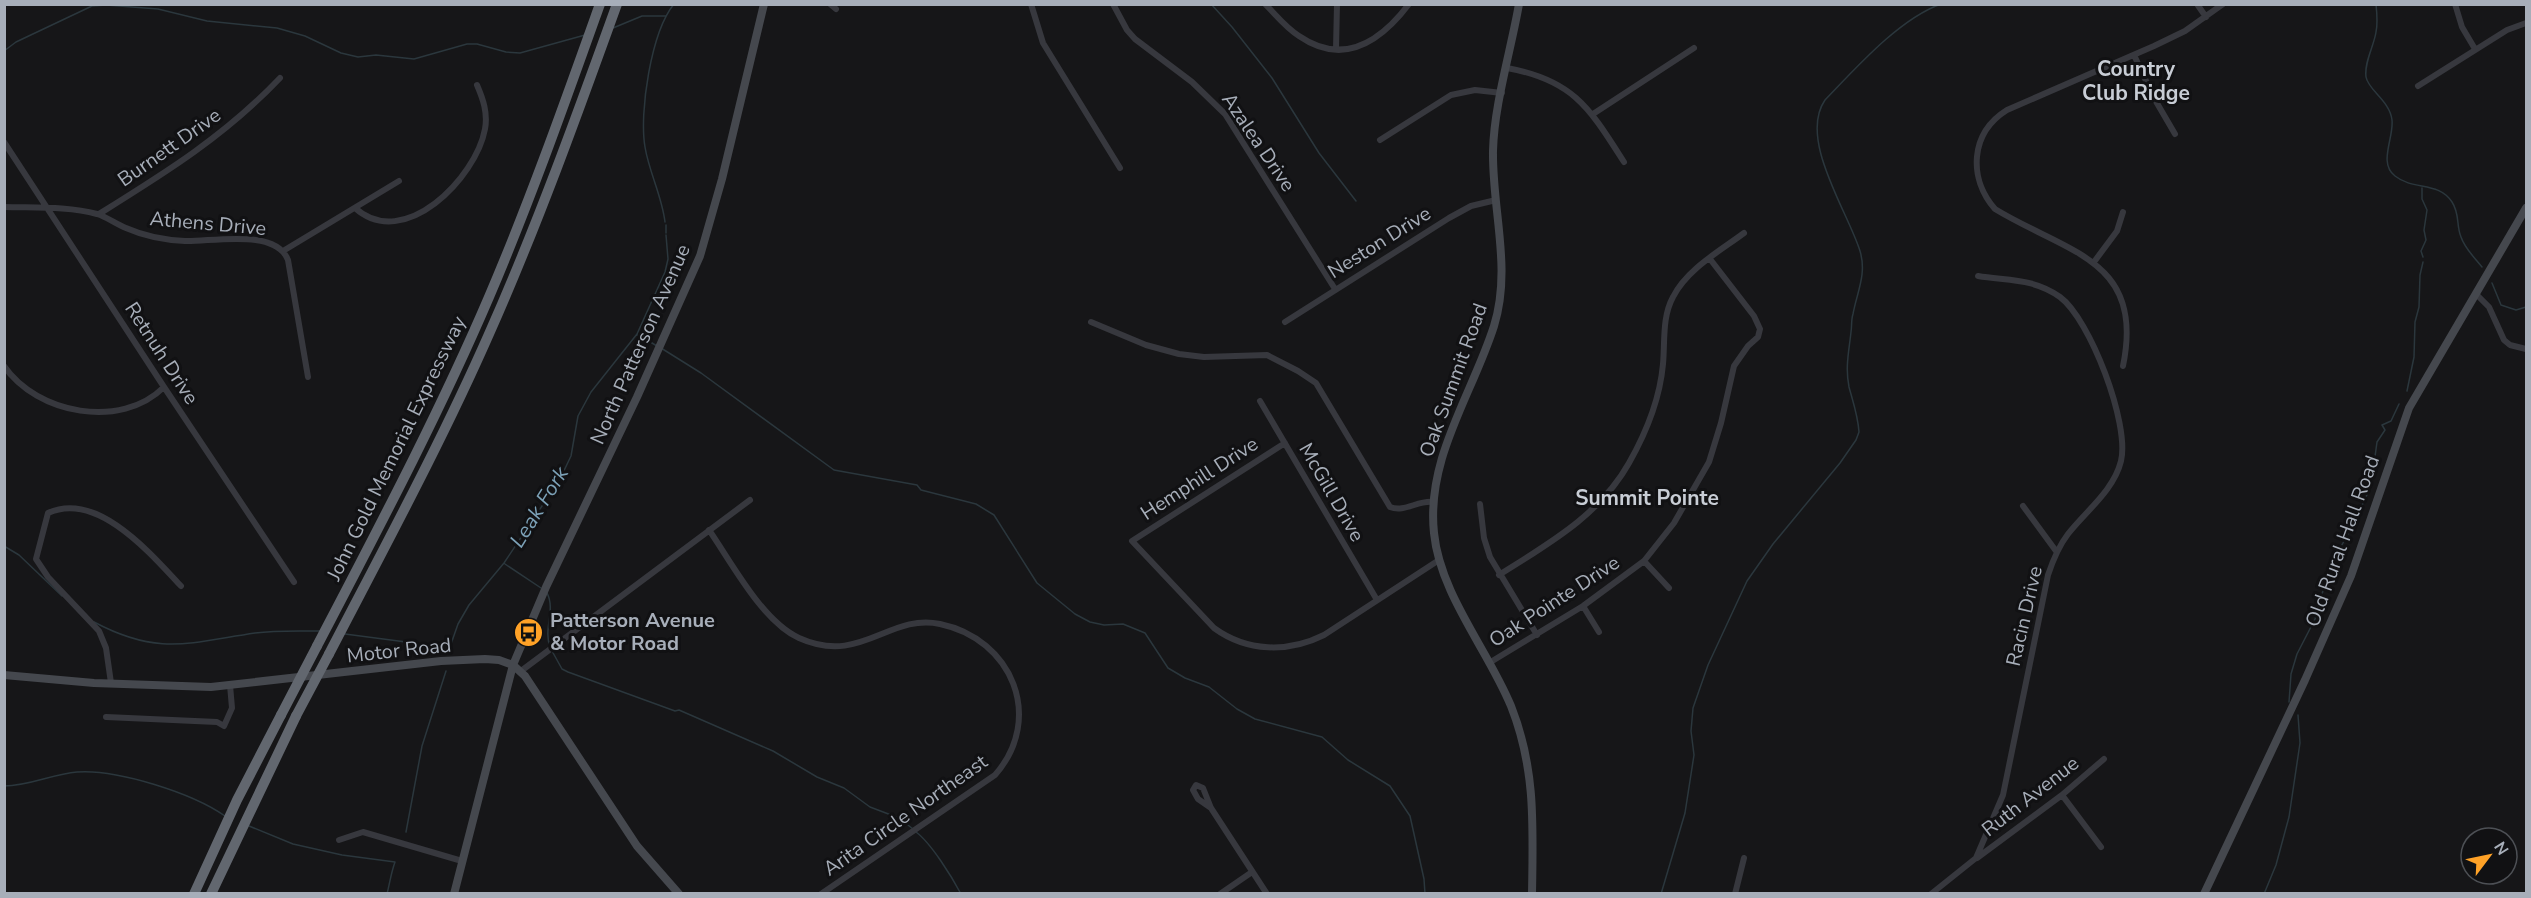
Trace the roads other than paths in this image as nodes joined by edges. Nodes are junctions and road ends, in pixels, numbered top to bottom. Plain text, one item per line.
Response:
1 (600, 4) edge
2 (617, 4) edge
3 (764, 4) edge
4 (1031, 4) edge
5 (1113, 4) edge
6 (1265, 4) edge
7 (1337, 4) edge
8 (1409, 4) edge
9 (1520, 4) edge
10 (2197, 4) edge
11 (2223, 4) edge
12 (2455, 4) edge
13 (2206, 17) junction
14 (2526, 23) edge
15 (1694, 48) dead end
16 (1336, 49) junction
17 (2475, 49) junction
18 (2134, 55) junction
19 (1507, 68) junction
20 (280, 78) dead end
21 (477, 85) dead end
22 (2418, 86) dead end
23 (1502, 93) junction
24 (1593, 114) junction
25 (2175, 134) dead end
26 (1380, 140) dead end
27 (4, 142) edge
28 (1624, 162) dead end
29 (1120, 168) dead end
30 (399, 181) dead end
31 (1496, 200) junction
32 (4, 207) edge
33 (355, 208) junction
34 (2526, 208) edge
35 (48, 209) junction
36 (2123, 212) dead end
37 (99, 214) junction
38 (1744, 233) dead end
39 (283, 251) junction
40 (1710, 259) junction
41 (2094, 262) junction
42 (1978, 276) dead end
43 (1335, 290) junction
44 (2476, 294) junction
45 (1090, 322) dead end
46 (1285, 322) dead end
47 (2526, 349) edge
48 (4, 366) edge
49 (2123, 366) dead end
50 (308, 377) dead end
51 (164, 387) junction
52 (1260, 401) dead end
53 (1285, 443) junction
54 (750, 500) dead end
55 (1432, 502) junction
56 (1480, 504) dead end
57 (2023, 506) dead end
58 (710, 530) junction
59 (2056, 551) junction
60 (1439, 560) junction
61 (1644, 561) junction
62 (1499, 574) junction
63 (294, 582) dead end
64 (181, 586) dead end
65 (1669, 588) dead end
66 (1377, 600) junction
67 (1583, 606) junction
68 (1599, 632) dead end
69 (1537, 635) junction
70 (1490, 663) junction
71 (513, 665) junction
72 (521, 671) junction
73 (4, 675) edge
74 (111, 683) junction
75 (230, 685) junction
76 (106, 717) dead end
77 (2104, 759) dead end
78 (2062, 795) junction
79 (1211, 808) dead end
80 (339, 840) dead end
81 (2101, 847) dead end
82 (1743, 858) dead end
83 (1976, 858) junction
84 (462, 861) junction
85 (1252, 872) junction
86 (194, 894) edge
87 (211, 894) edge
88 (454, 894) edge
89 (680, 894) edge
90 (821, 894) edge
91 (1220, 894) edge
92 (1267, 894) edge
93 (1532, 894) edge
94 (1735, 894) edge
95 (1931, 894) edge
96 (2204, 894) edge

1 - 86 highway, John Gold Memorial Expressway, bridge
2 - 87 highway, John Gold Memorial Expressway, bridge
3 - 71 main road, North Patterson Avenue
4 - 29 street
5 - 43 street, Azalea Drive
6 - 16 street
7 - 16 street
8 - 16 street
9 - 19 main road, Oak Summit Road
10 - 13 street
11 - 13 street
12 - 17 street
13 - 18 street
14 - 17 street
15 - 24 street
17 - 22 street
18 - 25 street
18 - 41 street
19 - 23 main road, Oak Summit Road
19 - 24 street
20 - 37 street, Burnett Drive
21 - 33 street
23 - 26 street
23 - 31 main road, Oak Summit Road
24 - 28 street
27 - 35 street, Retnuh Drive
30 - 33 street
31 - 43 street, Neston Drive
31 - 55 main road, Oak Summit Road
32 - 35 street, Athens Drive
33 - 39 street
34 - 44 main road, Old Rural Hall Road
35 - 37 street, Athens Drive
35 - 51 street, Retnuh Drive
36 - 41 street
37 - 39 street, Athens Drive
38 - 40 street
39 - 50 street, Athens Drive
40 - 61 street, Oak Pointe Drive
40 - 62 street
41 - 49 street
42 - 59 street, Racin Drive
43 - 46 street, Neston Drive
44 - 47 street
44 - 96 main road, Old Rural Hall Road
45 - 55 street
48 - 51 street
51 - 63 street, Retnuh Drive
52 - 53 street, McGill Drive
53 - 66 street, McGill Drive
53 - 66 street, Hemphill Drive
54 - 58 street
55 - 60 main road, Oak Summit Road
56 - 62 street
57 - 59 street
58 - 72 street
58 - 90 street, Arita Circle Northeast
59 - 83 street, Racin Drive
60 - 66 street
60 - 70 main road, Oak Summit Road
61 - 65 street
61 - 67 street, Oak Pointe Drive
62 - 69 street
64 - 74 street
67 - 68 street
67 - 69 street, Oak Pointe Drive
69 - 70 street, Oak Pointe Drive
70 - 93 main road, Oak Summit Road
71 - 72 main road, Motor Road
71 - 75 main road, Motor Road
71 - 84 main road, North Patterson Avenue
72 - 89 main road, Motor Road
73 - 74 main road, Motor Road
74 - 75 main road, Motor Road
75 - 76 street
77 - 78 street, Ruth Avenue
78 - 81 street
78 - 83 street, Ruth Avenue
79 - 85 street
80 - 84 street
82 - 94 street
83 - 95 street, Racin Drive
84 - 88 main road, North Patterson Avenue
85 - 91 street
85 - 92 street

